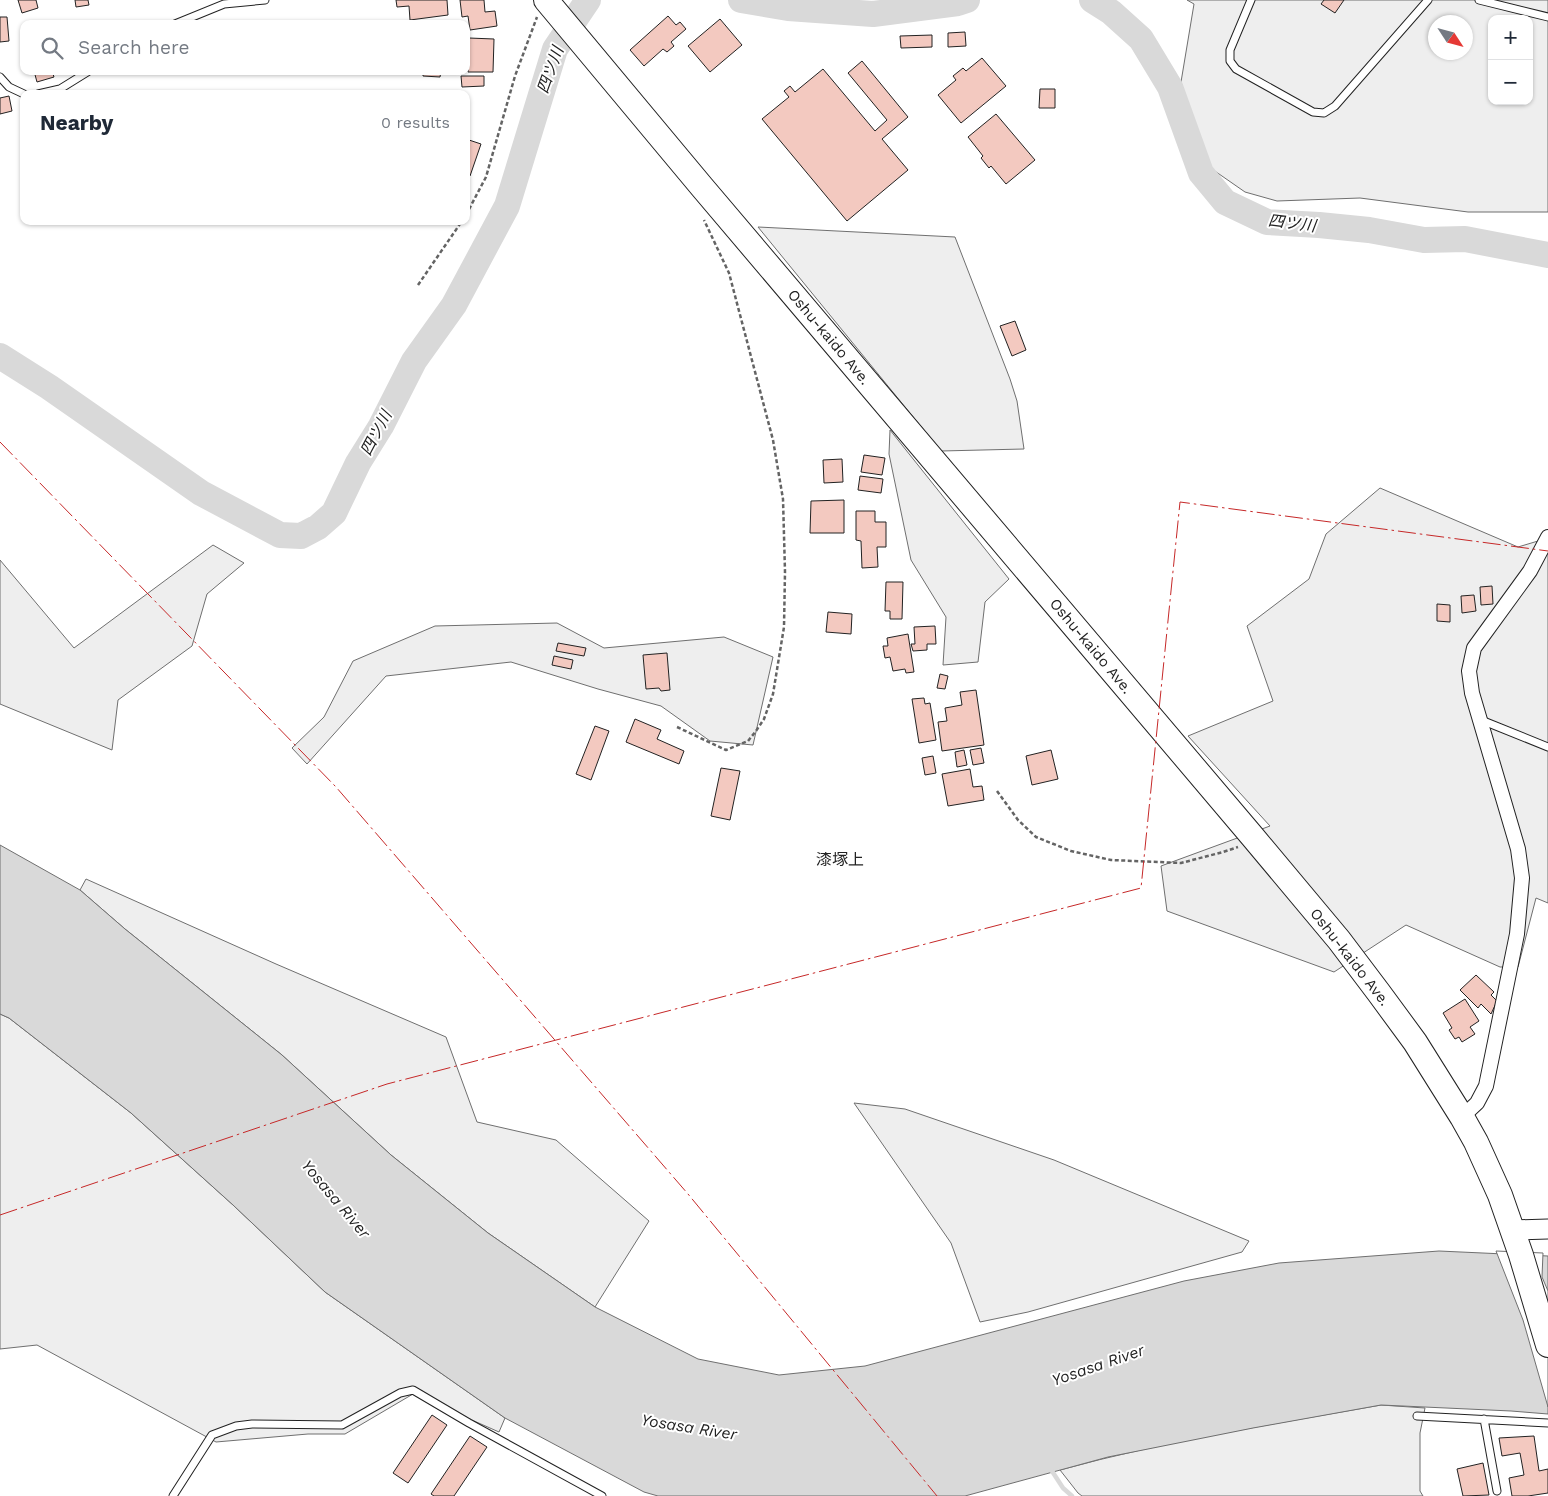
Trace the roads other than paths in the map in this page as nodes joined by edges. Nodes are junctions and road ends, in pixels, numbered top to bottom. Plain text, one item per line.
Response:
1 (265, 0) edge
2 (1251, 0) edge
3 (1428, 0) edge
4 (1479, 0) edge
5 (549, 4) edge
6 (1548, 18) edge
7 (185, 20) edge
8 (83, 75) edge
9 (0, 77) edge
10 (56, 90) edge
11 (20, 92) edge
12 (1548, 537) edge
13 (1480, 720) junction
14 (1548, 747) edge
15 (1462, 1117) junction
16 (1548, 1229) edge
17 (1513, 1230) junction
18 (1548, 1345) edge
19 (1417, 1416) dead end
20 (1484, 1420) junction
21 (1548, 1423) edge
22 (1497, 1491) dead end
23 (173, 1496) edge
24 (602, 1496) edge

1 - 7 lane
2 - 3 lane
4 - 6 lane
5 - 15 highway, Oshu-kaido Ave.
8 - 10 lane
9 - 11 lane
12 - 13 street
13 - 14 lane
13 - 15 street
15 - 17 highway, Oshu-kaido Ave.
16 - 17 street
17 - 18 highway, Oshu-kaido Ave.
19 - 20 lane
20 - 21 lane
20 - 22 lane
23 - 24 lane

